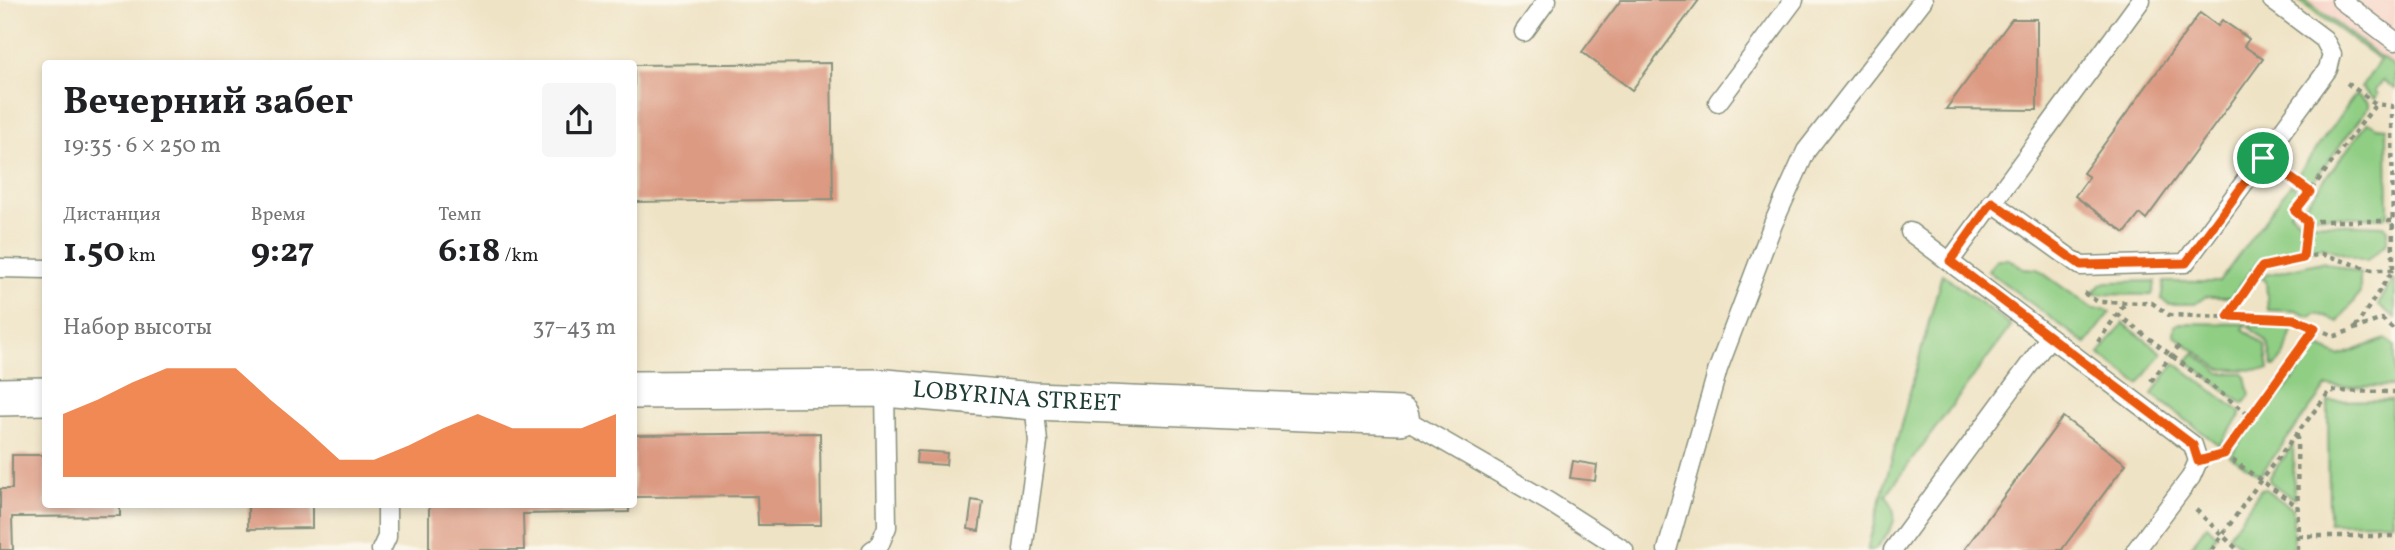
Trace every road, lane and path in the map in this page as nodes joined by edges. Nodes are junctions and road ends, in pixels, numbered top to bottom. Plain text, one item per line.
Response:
1 (1548, 0) edge
2 (1794, 0) edge
3 (1923, 0) edge
4 (2141, 0) edge
5 (2272, 0) edge
6 (2341, 0) edge
7 (1524, 32) dead end
8 (2395, 41) edge
9 (2328, 69) junction
10 (1718, 102) dead end
11 (2376, 104) junction
12 (2263, 158) junction
13 (2310, 192) junction
14 (1992, 202) junction
15 (2307, 221) junction
16 (2392, 221) junction
17 (1910, 233) dead end
18 (2303, 258) junction
19 (1950, 261) junction
20 (0, 268) edge
21 (42, 269) edge
22 (2394, 270) edge
23 (2076, 287) dead end
24 (2126, 303) junction
25 (2117, 314) junction
26 (2228, 316) junction
27 (2315, 328) junction
28 (2354, 329) junction
29 (2395, 330) edge
30 (2049, 338) junction
31 (2182, 342) dead end
32 (2171, 355) junction
33 (2084, 363) junction
34 (886, 388) junction
35 (637, 390) edge
36 (2395, 392) edge
37 (42, 396) edge
38 (0, 397) edge
39 (1034, 401) junction
40 (2136, 402) junction
41 (1400, 416) joint
42 (2251, 416) junction
43 (2297, 434) junction
44 (2224, 454) junction
45 (2198, 461) junction
46 (2260, 481) junction
47 (2178, 494) junction
48 (2298, 506) junction
49 (387, 508) edge
50 (2224, 535) junction
51 (2298, 536) junction
52 (2395, 536) edge
53 (381, 550) edge
54 (872, 550) edge
55 (1023, 550) edge
56 (1624, 550) edge
57 (1667, 550) edge
58 (1893, 550) edge
59 (2136, 550) edge
60 (2213, 550) edge
61 (2238, 550) edge
62 (2298, 550) edge

1 - 7 lane
2 - 10 lane
3 - 57 lane
4 - 14 lane
5 - 9 lane
6 - 8 lane
9 - 11 path
9 - 12 lane
11 - 13 path
11 - 16 path
12 - 13 path
12 - 14 lane
13 - 15 path
14 - 19 lane
15 - 16 path
15 - 18 path
16 - 22 path
17 - 19 lane
18 - 22 path
18 - 26 path
19 - 30 lane
20 - 21 lane
22 - 28 path
23 - 24 path
24 - 25 path
24 - 26 path
25 - 32 path
25 - 33 path
26 - 27 path
27 - 28 path
27 - 42 path
28 - 29 path
30 - 33 lane
30 - 58 lane
31 - 32 path
32 - 40 path
32 - 42 path
33 - 40 lane
34 - 35 street, LOBYRINA STREET
34 - 39 street, LOBYRINA STREET
34 - 54 lane
36 - 43 path
37 - 38 street
39 - 41 street, LOBYRINA STREET
39 - 55 lane
40 - 45 lane
41 - 56 lane
42 - 44 path
43 - 46 path
43 - 48 path
44 - 45 path
44 - 46 path
45 - 47 lane
46 - 48 path
46 - 50 path
47 - 50 path
47 - 59 lane
48 - 51 path
49 - 53 lane
50 - 60 path
50 - 61 path
51 - 52 path
51 - 62 path

